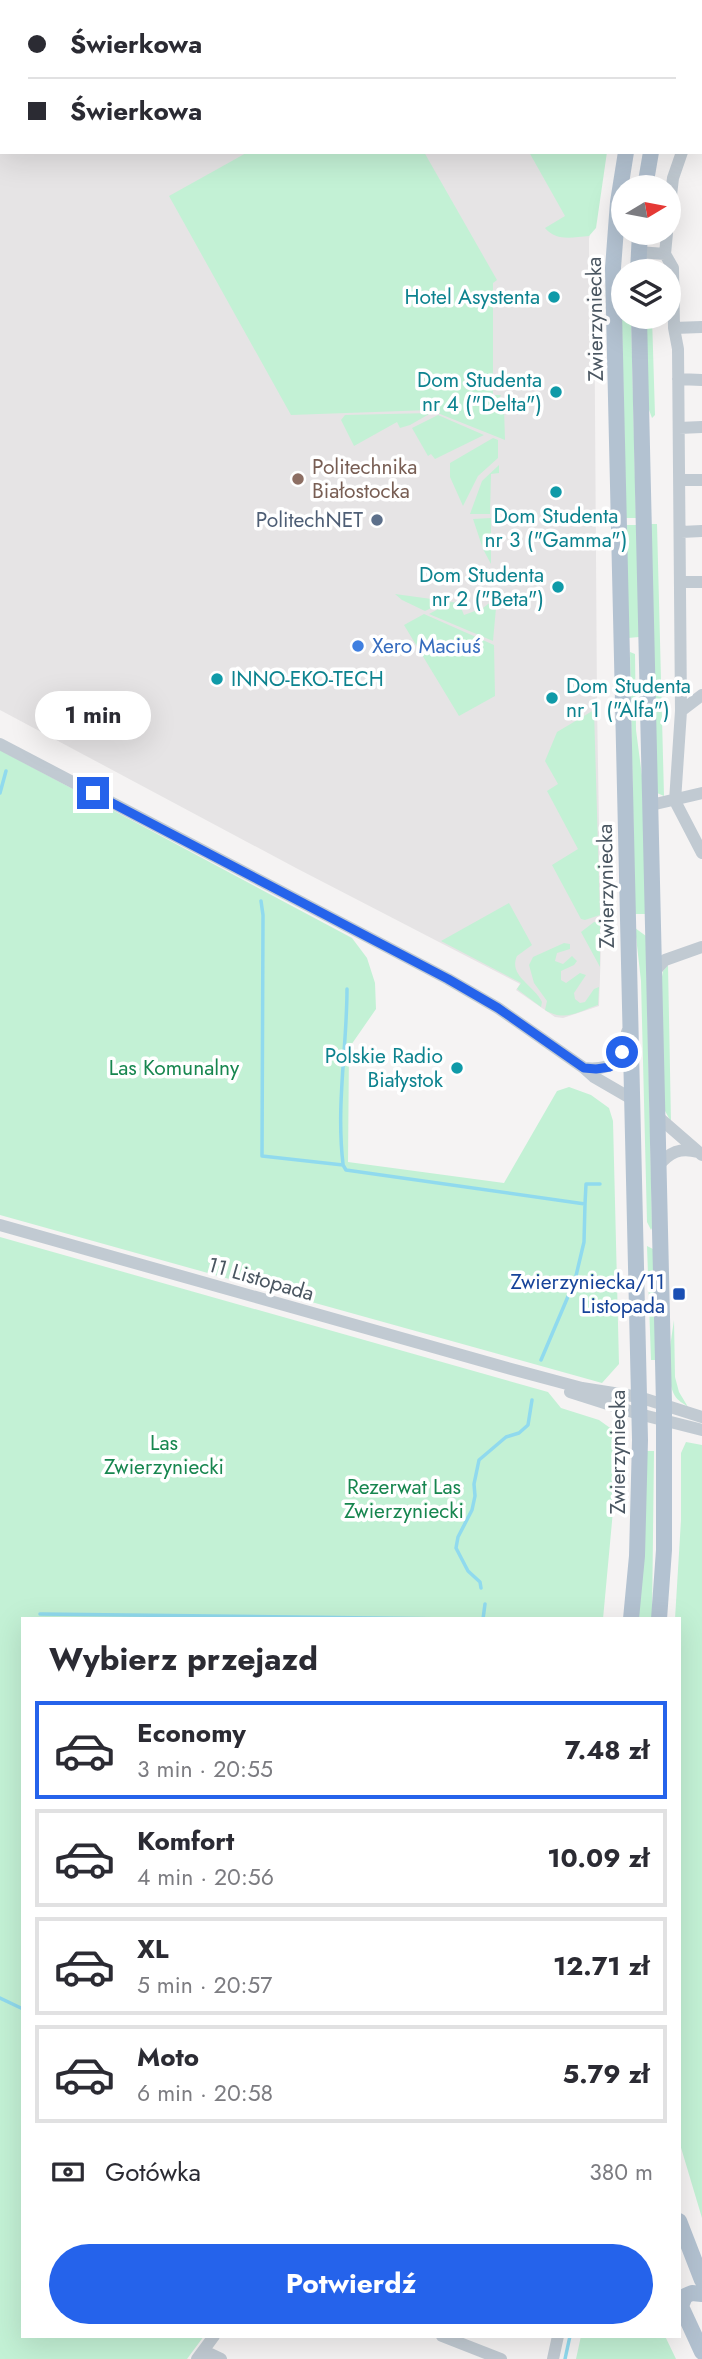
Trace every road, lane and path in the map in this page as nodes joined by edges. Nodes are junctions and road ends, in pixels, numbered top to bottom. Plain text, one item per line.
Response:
1 (626, 154) edge
2 (652, 154) edge
3 (681, 154) edge
4 (623, 175) edge
5 (647, 175) edge
6 (674, 175) edge
7 (615, 245) edge
8 (623, 245) edge
9 (639, 245) edge
10 (666, 245) edge
11 (639, 252) junction
12 (665, 254) junction
13 (639, 259) edge
14 (668, 259) edge
15 (702, 327) edge
16 (681, 328) edge
17 (639, 329) edge
18 (674, 329) edge
19 (678, 379) junction
20 (702, 380) edge
21 (702, 427) edge
22 (679, 428) junction
23 (680, 480) junction
24 (702, 480) edge
25 (702, 531) edge
26 (681, 532) junction
27 (680, 582) junction
28 (702, 582) edge
29 (622, 662) junction
30 (647, 664) junction
31 (702, 695) edge
32 (681, 711) junction
33 (0, 744) edge
34 (702, 793) edge
35 (675, 801) junction
36 (651, 805) junction
37 (702, 853) edge
38 (702, 947) edge
39 (654, 972) junction
40 (630, 1018) junction
41 (584, 1068) junction
42 (632, 1098) junction
43 (656, 1115) junction
44 (700, 1153) edge
45 (658, 1166) junction
46 (0, 1225) edge
47 (635, 1226) junction
48 (660, 1229) junction
49 (638, 1364) junction
50 (511, 1370) junction
51 (616, 1392) junction
52 (639, 1397) junction
53 (664, 1404) junction
54 (639, 1414) junction
55 (702, 1417) edge
56 (664, 1421) junction
57 (702, 1430) edge
58 (631, 1617) edge
59 (659, 1617) edge
60 (681, 2226) edge
61 (702, 2280) edge
62 (702, 2294) edge
63 (681, 2302) edge
64 (681, 2306) edge
65 (213, 2338) edge
66 (447, 2338) edge
67 (558, 2338) edge
68 (702, 2352) edge
69 (200, 2355) edge
70 (221, 2359) edge
71 (502, 2359) edge
72 (553, 2359) edge

1 - 4 main road, Zwierzyniecka
2 - 5 main road
3 - 6 street
7 - 29 main road, Zwierzyniecka
8 - 11 main road
9 - 11 main road, Zwierzyniecka
10 - 12 street
11 - 12 street
11 - 13 main road, Zwierzyniecka
12 - 14 street
15 - 16 street
17 - 30 main road, Zwierzyniecka
18 - 19 street
19 - 20 street
19 - 22 street
21 - 22 street
22 - 23 street
23 - 24 street
23 - 26 street
25 - 26 street
26 - 27 street
27 - 28 street
27 - 32 street
29 - 30 main road
29 - 40 main road, Zwierzyniecka
30 - 36 main road, Zwierzyniecka
31 - 32 street
32 - 35 street
33 - 41 street
34 - 35 street
35 - 36 street
35 - 37 street
36 - 39 main road, Zwierzyniecka
38 - 39 street
39 - 43 main road, Zwierzyniecka
40 - 41 street
40 - 42 main road, Zwierzyniecka
41 - 42 street
42 - 47 main road, Zwierzyniecka
43 - 44 street
43 - 45 main road, Zwierzyniecka
44 - 45 street
45 - 48 main road, Zwierzyniecka
46 - 50 street, 11 Listopada
47 - 48 main road
47 - 49 main road, Zwierzyniecka
48 - 53 main road, Zwierzyniecka
49 - 51 street
49 - 52 main road, Zwierzyniecka
50 - 51 street, 11 Listopada
50 - 54 street, 11 Listopada
51 - 52 street, 11 Listopada
52 - 53 street, 11 Listopada
52 - 54 main road, Zwierzyniecka
53 - 55 street, 11 Listopada
53 - 56 main road, Zwierzyniecka
54 - 56 street, 11 Listopada
54 - 58 main road, Zwierzyniecka
56 - 57 street, 11 Listopada
56 - 59 main road, Zwierzyniecka
60 - 61 main road
62 - 63 main road
64 - 68 main road
65 - 69 street
66 - 71 street
67 - 72 street
69 - 70 street

